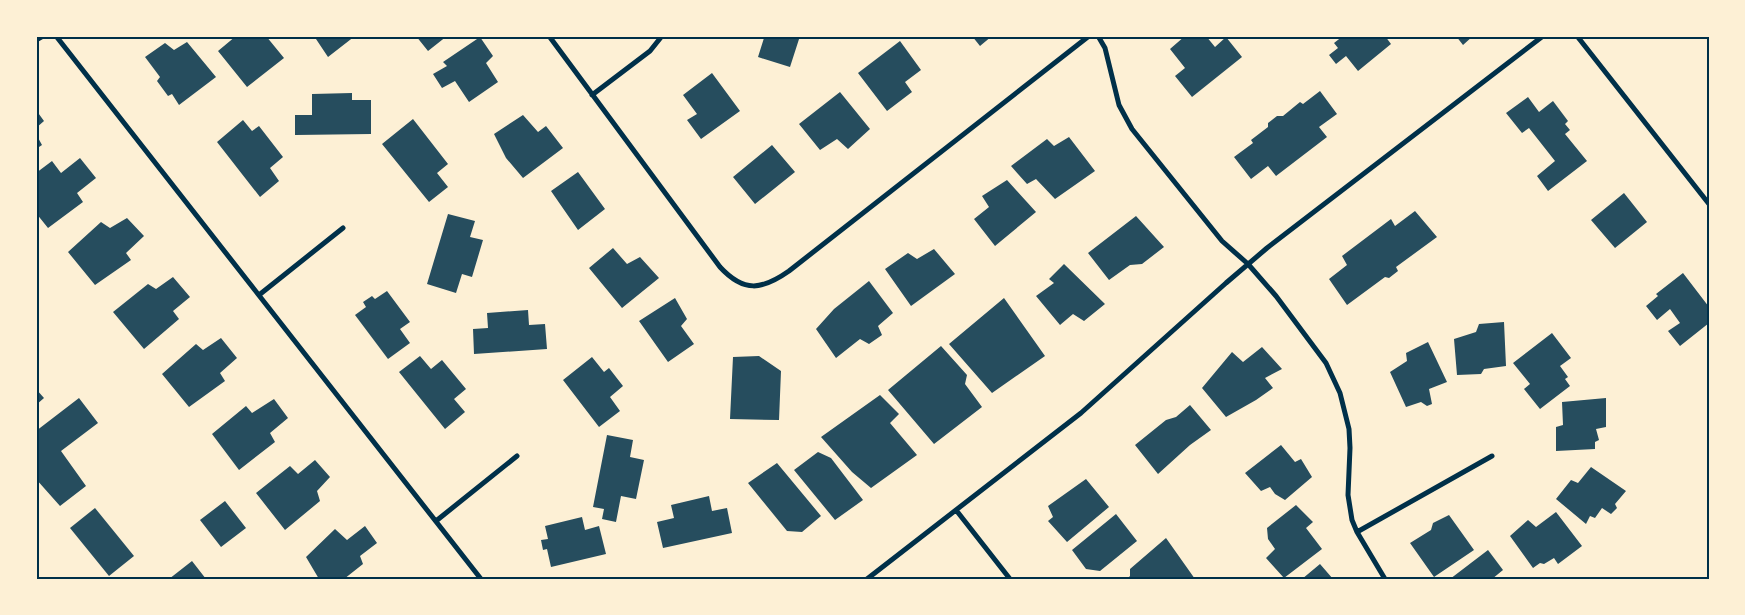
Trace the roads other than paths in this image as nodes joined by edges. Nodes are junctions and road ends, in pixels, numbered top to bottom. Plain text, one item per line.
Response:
1 (43, 36) edge
2 (56, 36) edge
3 (548, 36) edge
4 (662, 36) edge
5 (1089, 36) edge
6 (1098, 36) edge
7 (1543, 36) edge
8 (1577, 36) edge
9 (36, 40) edge
10 (592, 95) junction
11 (1709, 204) edge
12 (343, 228) dead end
13 (1248, 264) junction
14 (259, 295) junction
15 (517, 456) dead end
16 (1492, 456) dead end
17 (956, 510) junction
18 (436, 521) junction
19 (1357, 532) junction
20 (482, 579) edge
21 (867, 579) edge
22 (1010, 579) edge
23 (1385, 579) edge

1 - 9 street
2 - 14 street
3 - 10 street
4 - 10 street
5 - 10 street
6 - 13 street
7 - 13 street
8 - 11 street
12 - 14 street
13 - 17 street
13 - 19 street
14 - 18 street
15 - 18 street
16 - 19 street
17 - 21 street
17 - 22 street
18 - 20 street
19 - 23 street

